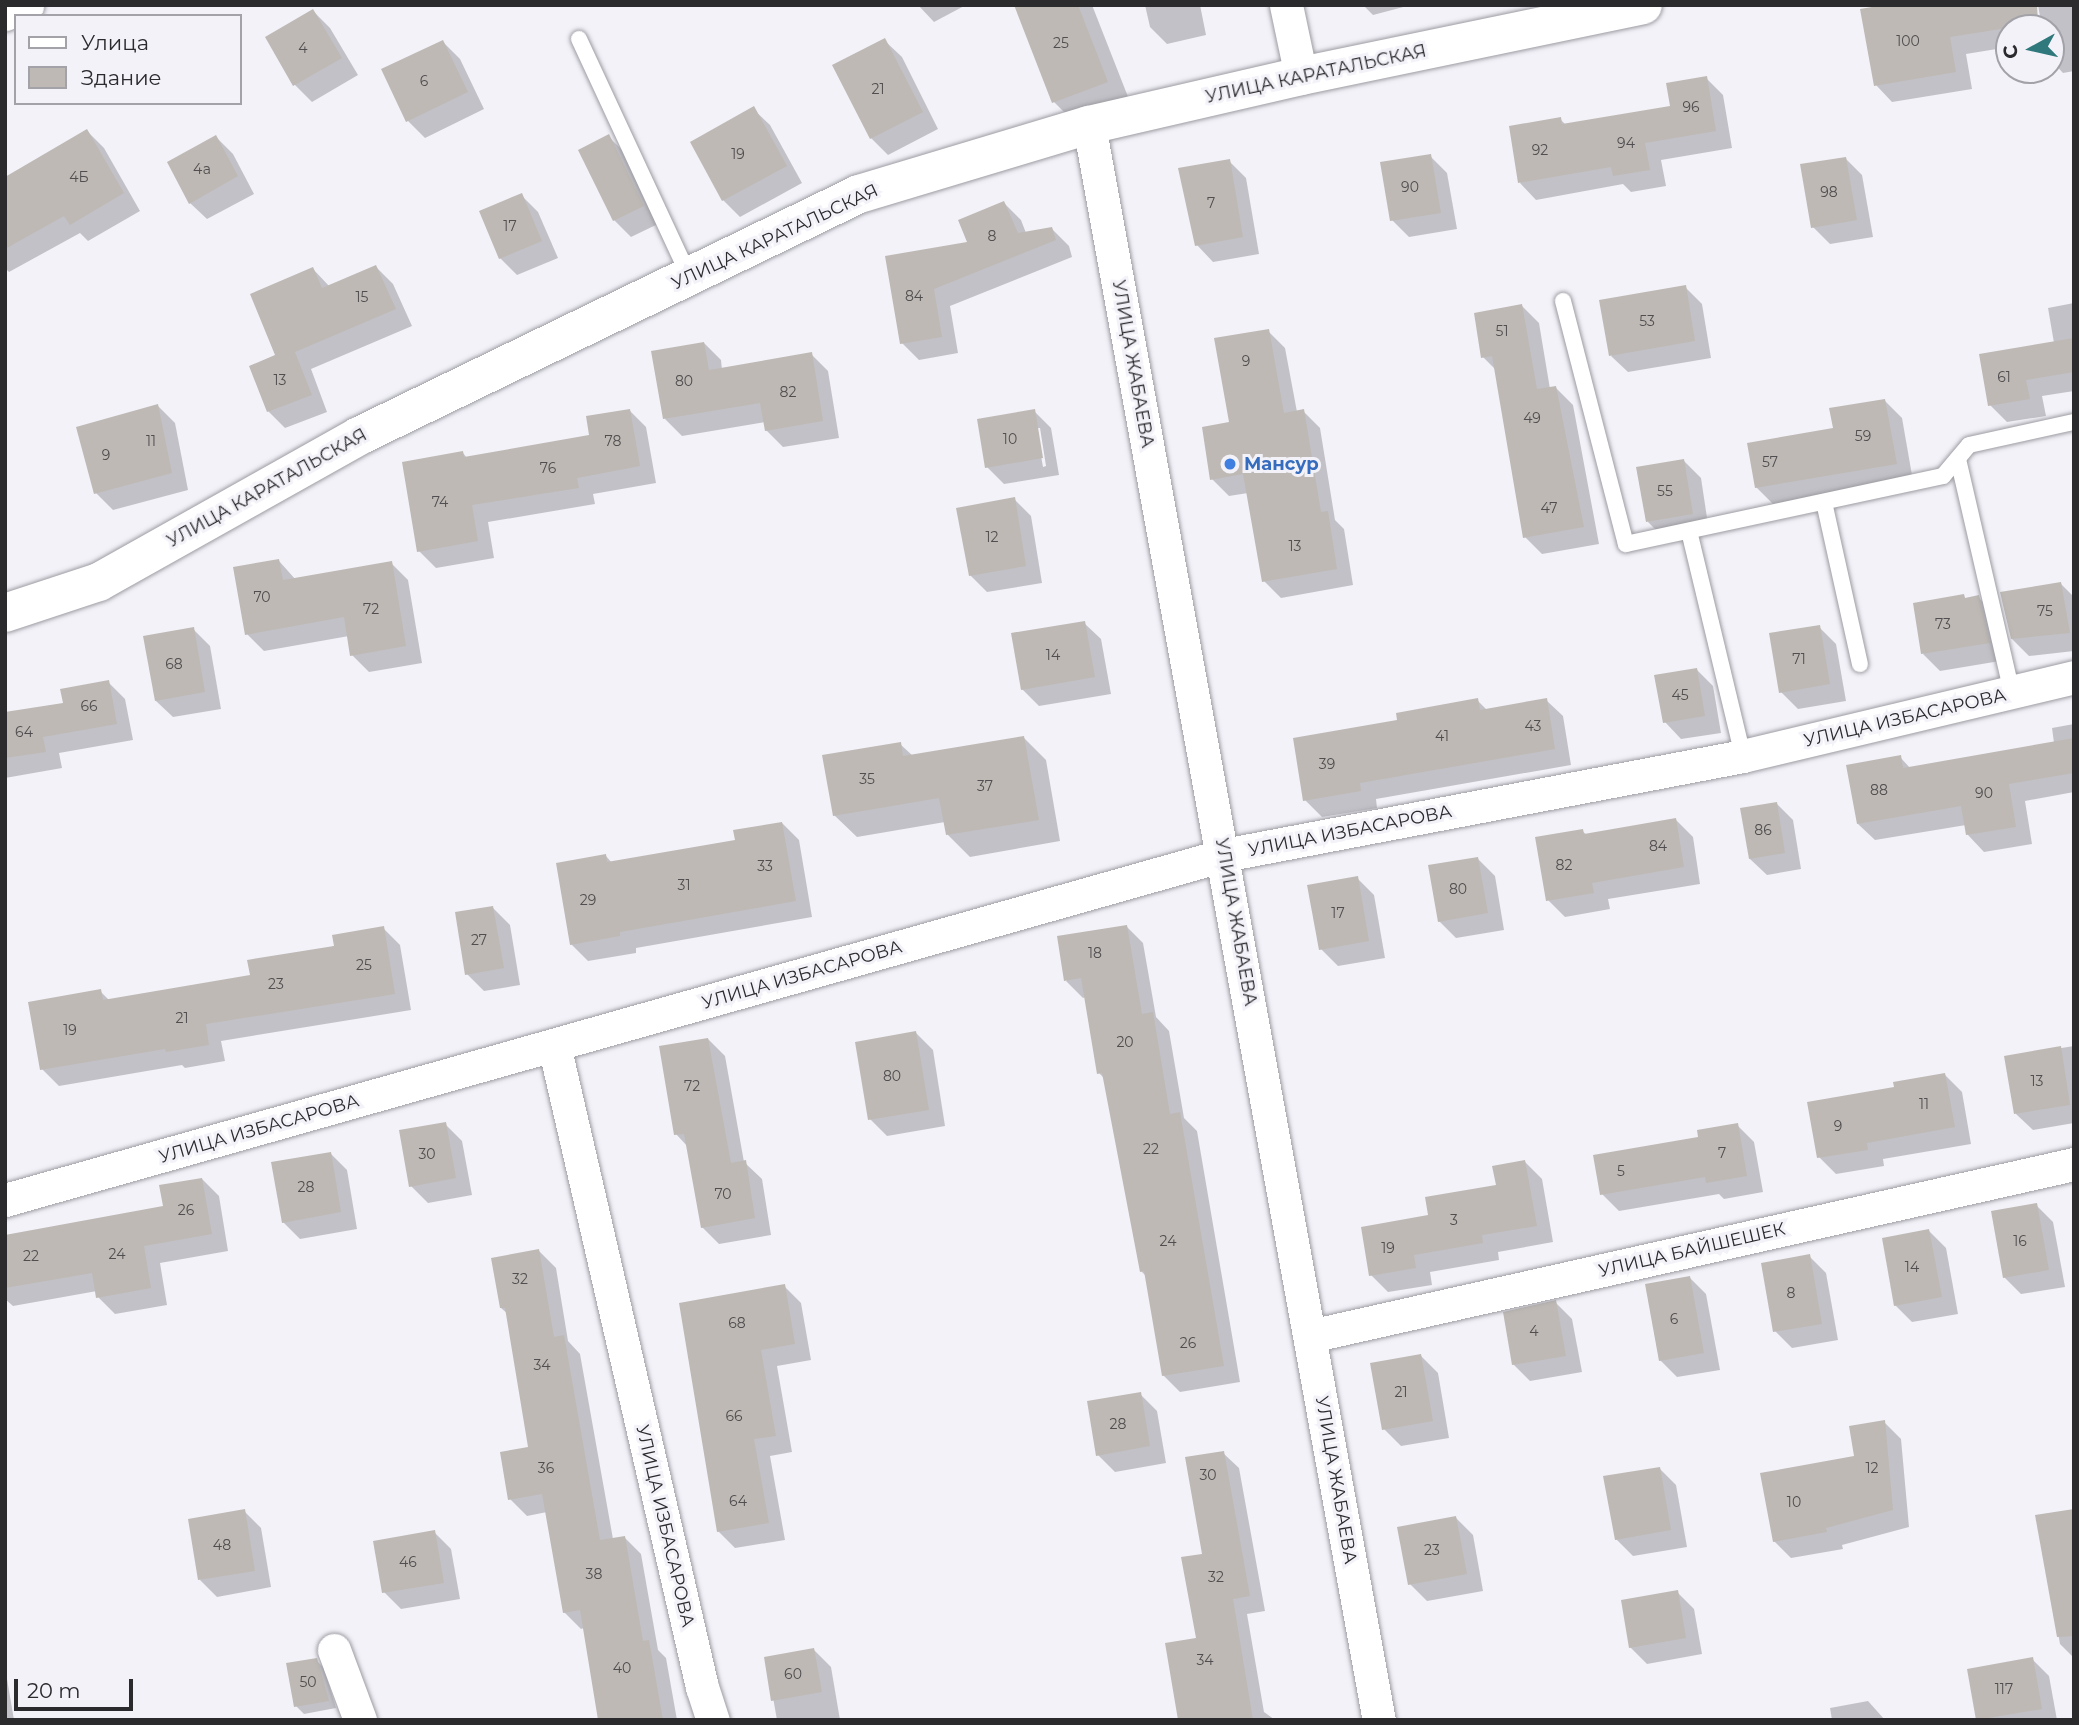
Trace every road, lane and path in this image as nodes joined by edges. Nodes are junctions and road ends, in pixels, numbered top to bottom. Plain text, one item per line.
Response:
1 (27, 5) edge
2 (1286, 5) edge
3 (1643, 5) edge
4 (5, 14) edge
5 (579, 39) dead end
6 (1301, 76) junction
7 (1089, 125) junction
8 (689, 276) junction
9 (1563, 301) dead end
10 (2074, 422) edge
11 (1958, 459) junction
12 (1824, 502) junction
13 (1689, 531) junction
14 (5, 613) edge
15 (1860, 664) dead end
16 (2074, 677) edge
17 (2012, 692) junction
18 (1743, 756) junction
19 (1224, 855) junction
20 (554, 1045) junction
21 (2074, 1164) edge
22 (5, 1200) edge
23 (1310, 1336) junction
24 (334, 1650) dead end
25 (360, 1720) edge
26 (713, 1720) edge
27 (1380, 1720) edge

1 - 4 street
2 - 6 street
3 - 6 street, УЛИЦА КАРАТАЛЬСКАЯ
5 - 8 lane
6 - 7 street, УЛИЦА КАРАТАЛЬСКАЯ
7 - 8 street, УЛИЦА КАРАТАЛЬСКАЯ
7 - 19 street, УЛИЦА ЖАБАЕВА
8 - 14 street, УЛИЦА КАРАТАЛЬСКАЯ
9 - 13 lane
10 - 11 lane
11 - 12 lane
11 - 17 lane
12 - 13 lane
12 - 15 lane
13 - 18 lane
16 - 17 street, УЛИЦА ИЗБАСАРОВА
17 - 18 street, УЛИЦА ИЗБАСАРОВА
18 - 19 street, УЛИЦА ИЗБАСАРОВА
19 - 20 street, УЛИЦА ИЗБАСАРОВА
19 - 23 street, УЛИЦА ЖАБАЕВА
20 - 22 street, УЛИЦА ИЗБАСАРОВА
20 - 26 street, УЛИЦА ИЗБАСАРОВА
21 - 23 street, УЛИЦА БАЙШЕШЕК
23 - 27 street, УЛИЦА ЖАБАЕВА
24 - 25 street

